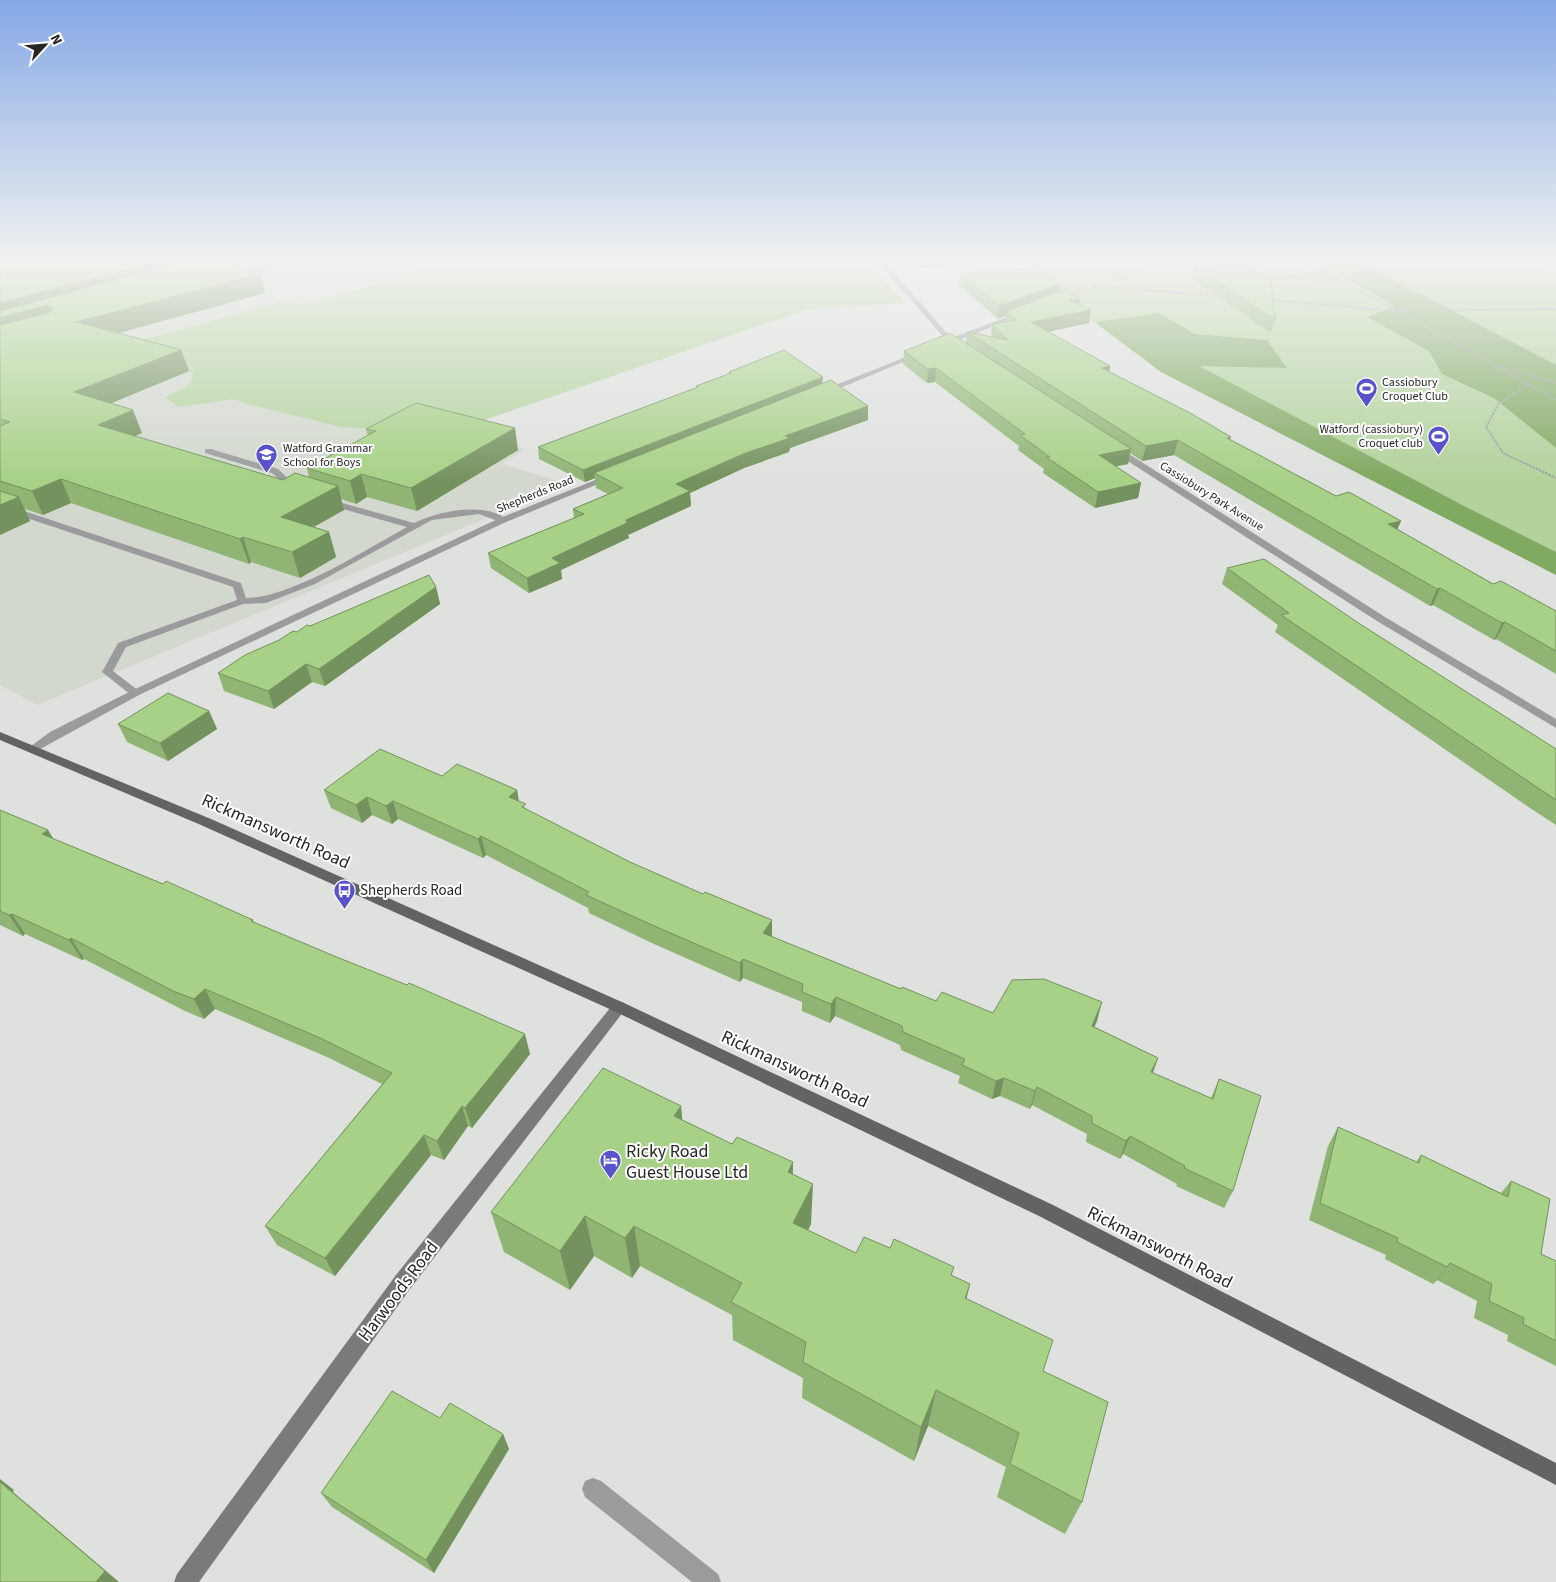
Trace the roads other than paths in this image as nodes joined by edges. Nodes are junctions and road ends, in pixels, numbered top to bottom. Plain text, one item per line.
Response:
1 (943, 333) edge
2 (972, 333) edge
3 (950, 341) junction
4 (963, 350) edge
5 (813, 396) edge
6 (1110, 446) edge
7 (208, 451) dead end
8 (621, 473) edge
9 (305, 494) edge
10 (321, 500) edge
11 (0, 506) edge
12 (503, 520) junction
13 (415, 526) junction
14 (242, 600) junction
15 (135, 692) junction
16 (1556, 724) edge
17 (0, 736) edge
18 (33, 749) junction
19 (619, 1007) junction
20 (1556, 1474) edge
21 (593, 1489) dead end
22 (186, 1582) edge
23 (710, 1582) edge

1 - 3 street
2 - 3 street
3 - 4 street
3 - 5 street
6 - 16 street, Cassiobury Park Avenue
7 - 9 street
8 - 12 street, Shepherds Road
10 - 13 street
11 - 14 street
12 - 13 street
12 - 15 street, Shepherds Road
13 - 14 street
14 - 15 street
15 - 18 street, Shepherds Road
17 - 18 main road, Rickmansworth Road
18 - 19 main road, Rickmansworth Road
19 - 20 main road, Rickmansworth Road
19 - 22 street, Harwoods Road
21 - 23 street

